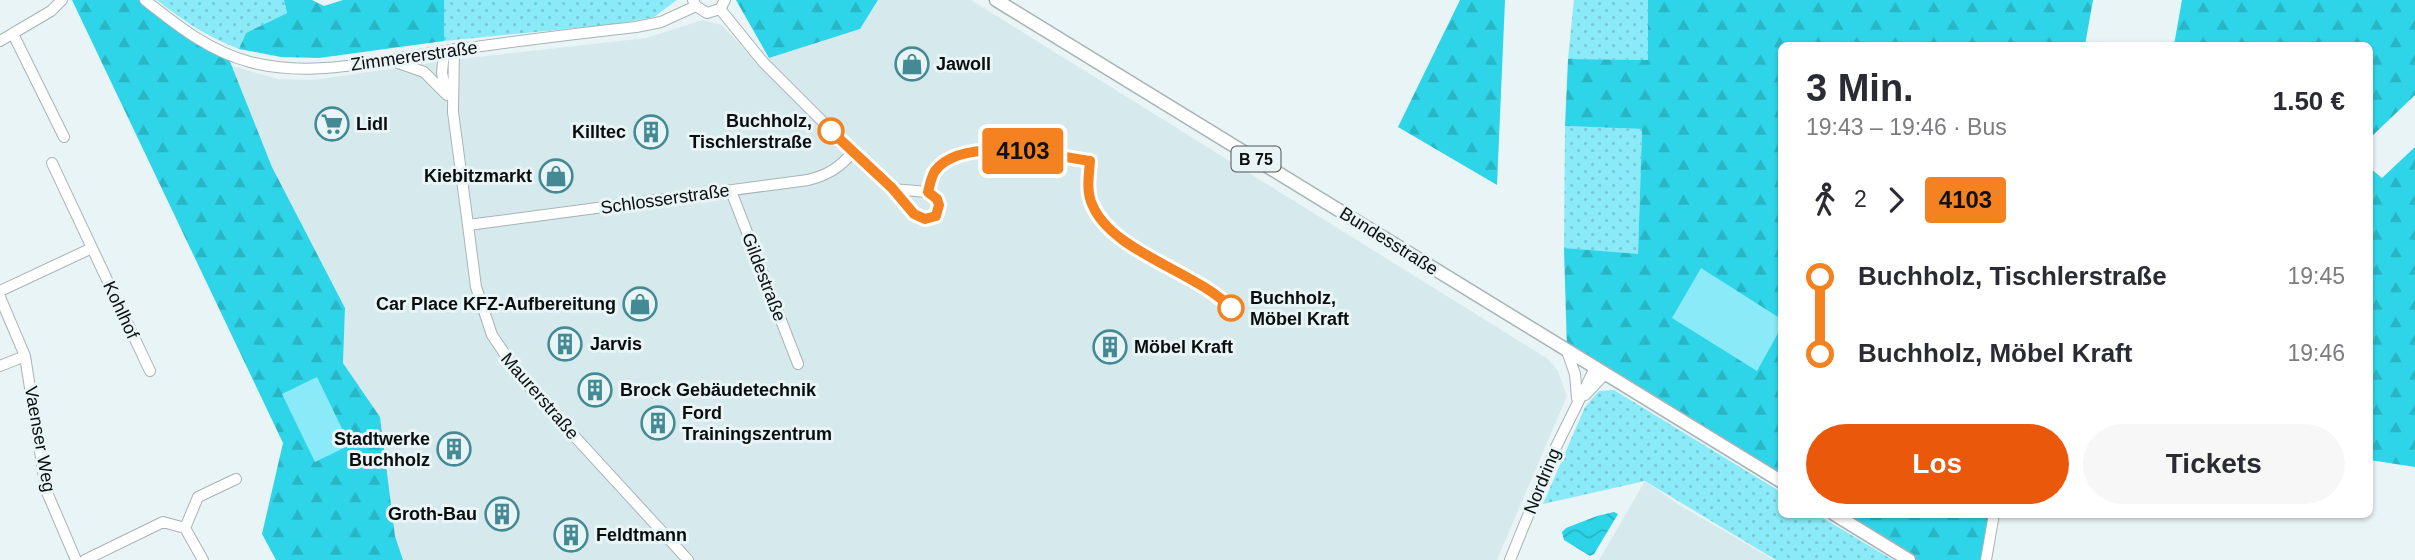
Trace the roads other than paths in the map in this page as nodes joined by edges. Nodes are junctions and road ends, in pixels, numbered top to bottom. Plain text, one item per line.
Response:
1 (62, 0) edge
2 (145, 0) edge
3 (996, 0) edge
4 (694, 3) edge
5 (723, 4) edge
6 (13, 34) junction
7 (0, 41) edge
8 (449, 50) junction
9 (386, 59) junction
10 (447, 95) junction
11 (453, 112) junction
12 (64, 137) dead end
13 (853, 152) junction
14 (52, 163) dead end
15 (892, 188) junction
16 (731, 191) junction
17 (468, 225) junction
18 (92, 248) junction
19 (0, 291) edge
20 (0, 297) edge
21 (1567, 351) junction
22 (24, 356) junction
23 (798, 363) dead end
24 (0, 366) edge
25 (150, 371) dead end
26 (1600, 371) junction
27 (1577, 402) junction
28 (236, 479) dead end
29 (1778, 480) edge
30 (1841, 518) edge
31 (1993, 518) edge
32 (185, 528) junction
33 (76, 560) edge
34 (85, 560) edge
35 (203, 560) edge
36 (688, 560) edge
37 (1510, 560) edge
38 (1909, 560) edge
39 (1986, 560) edge

1 - 6 street
2 - 9 street, Zimmererstraße
3 - 21 main road, Bundesstraße / B 75
4 - 5 street, Zimmererstraße
4 - 8 street, Zimmererstraße
5 - 13 street
6 - 7 street
6 - 12 street
8 - 9 street, Zimmererstraße
8 - 10 street, Maurerstraße
8 - 11 street, Maurerstraße
9 - 10 street, Maurerstraße
10 - 11 street, Maurerstraße
11 - 17 street, Maurerstraße
13 - 15 street
13 - 16 street, Schlosserstraße
14 - 18 street, Kohlhof
15 - 15 street
16 - 17 street, Schlosserstraße
16 - 23 street, Gildestraße
17 - 36 street, Maurerstraße
18 - 19 street
18 - 25 street, Kohlhof
20 - 22 street, Vaenser Weg
21 - 26 main road, Bundesstraße / B 75
21 - 27 street
22 - 24 street
22 - 33 street, Vaenser Weg
26 - 27 street, Nordring
26 - 29 main road, Bundesstraße / B 75
27 - 37 street, Nordring
28 - 32 street
30 - 38 main road
31 - 39 street
32 - 34 street
32 - 35 street

